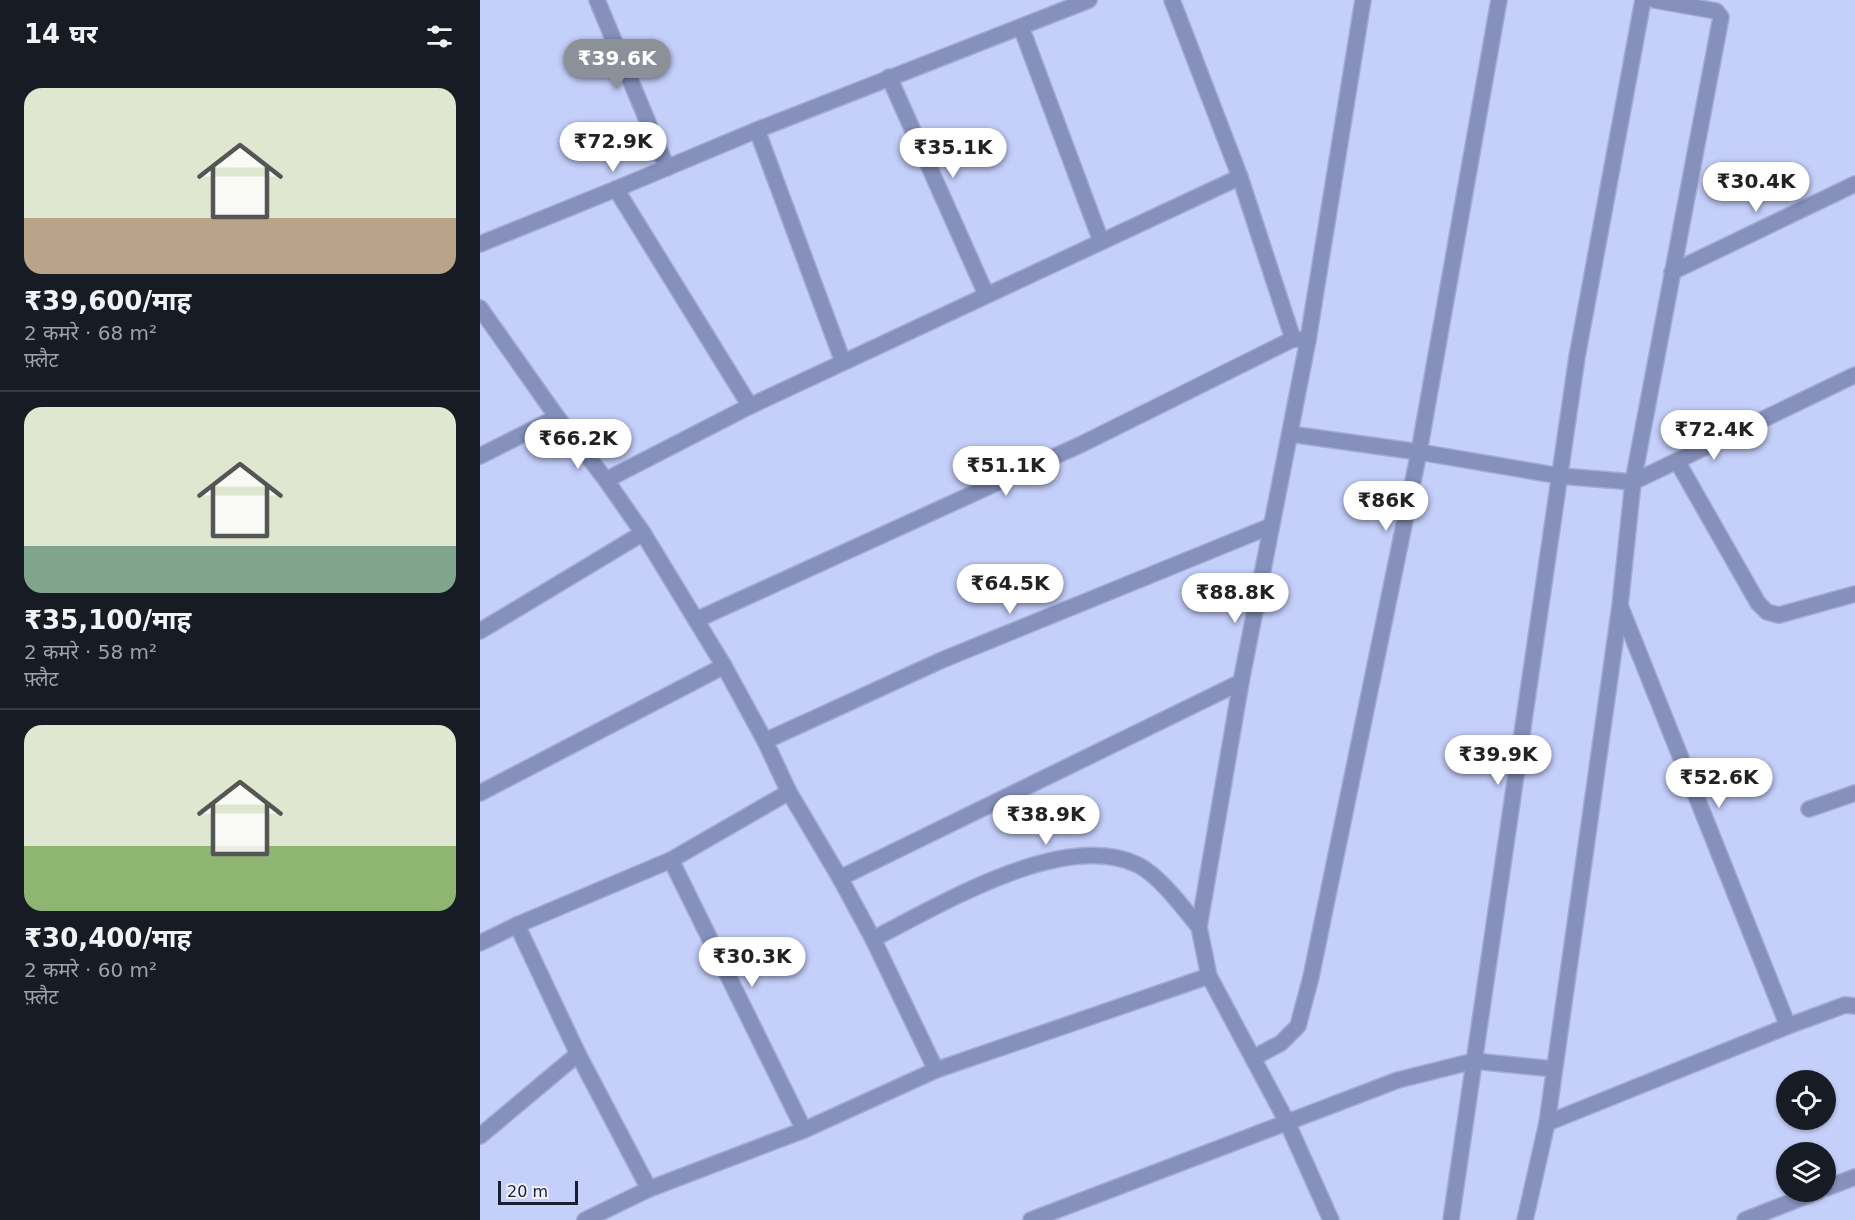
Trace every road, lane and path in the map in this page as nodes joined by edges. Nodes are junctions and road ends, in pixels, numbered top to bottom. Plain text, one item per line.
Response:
1 (597, 0) edge
2 (1089, 0) edge
3 (1172, 0) edge
4 (1364, 0) edge
5 (1499, 0) edge
6 (1643, 0) edge
7 (1654, 0) edge
8 (1020, 27) junction
9 (888, 77) junction
10 (757, 130) junction
11 (667, 168) junction
12 (1240, 177) junction
13 (1855, 184) edge
14 (616, 189) junction
15 (1101, 240) junction
16 (480, 244) edge
17 (1672, 272) junction
18 (986, 294) junction
19 (480, 308) edge
20 (1300, 340) junction
21 (843, 362) junction
22 (1855, 375) edge
23 (750, 406) junction
24 (557, 417) junction
25 (1290, 434) junction
26 (1419, 452) junction
27 (480, 456) edge
28 (1677, 461) junction
29 (1560, 476) junction
30 (606, 480) junction
31 (1633, 482) junction
32 (1271, 526) junction
33 (643, 533) junction
34 (1855, 594) edge
35 (1620, 606) junction
36 (696, 620) junction
37 (480, 631) edge
38 (724, 666) junction
39 (1241, 682) junction
40 (765, 741) junction
41 (789, 792) junction
42 (480, 793) edge
43 (1855, 793) edge
44 (1809, 808) dead end
45 (671, 860) junction
46 (840, 878) junction
47 (517, 925) junction
48 (1199, 927) junction
49 (873, 939) junction
50 (480, 943) edge
51 (1209, 976) junction
52 (1855, 1006) edge
53 (1788, 1026) junction
54 (578, 1054) junction
55 (1253, 1058) junction
56 (1474, 1061) junction
57 (1554, 1069) junction
58 (936, 1070) junction
59 (1287, 1122) junction
60 (1547, 1123) junction
61 (804, 1131) junction
62 (480, 1136) edge
63 (1855, 1177) edge
64 (1836, 1184) edge
65 (649, 1189) junction
66 (1791, 1202) edge
67 (585, 1220) edge
68 (1031, 1220) edge
69 (1331, 1220) edge
70 (1451, 1220) edge
71 (1525, 1220) edge
72 (1745, 1220) edge

1 - 11 street
2 - 8 street
3 - 12 street
4 - 20 street
5 - 26 street
6 - 29 street
7 - 17 street
8 - 9 street
8 - 15 street
9 - 10 street
9 - 18 street
10 - 11 street
10 - 21 street
11 - 14 street
12 - 15 street
12 - 20 street
13 - 17 street
14 - 16 street
14 - 23 street
15 - 18 street
17 - 31 street
18 - 21 street
19 - 24 street
20 - 25 street
20 - 36 street
21 - 23 street
22 - 28 street
23 - 30 street
24 - 27 street
24 - 30 street
25 - 26 street
25 - 32 street
26 - 29 street
26 - 55 street
28 - 31 street
28 - 34 street
29 - 31 street
29 - 56 street
30 - 33 street
31 - 35 street
32 - 39 street
32 - 40 street
33 - 36 street
33 - 37 street
35 - 53 street
35 - 57 street
36 - 38 street
38 - 40 street
38 - 42 street
39 - 46 street
39 - 48 street
40 - 41 street
41 - 45 street
41 - 46 street
43 - 44 street
45 - 47 street
45 - 61 street
46 - 49 street
47 - 50 street
47 - 54 street
48 - 49 street
48 - 51 street
49 - 58 street
51 - 55 street
51 - 58 street
52 - 53 street
53 - 60 street
54 - 62 street
54 - 65 street
55 - 59 street
56 - 57 street
56 - 59 street
56 - 70 street
57 - 60 street
58 - 61 street
59 - 68 street
59 - 69 street
60 - 71 street
61 - 65 street
63 - 64 street
65 - 67 street
66 - 72 street

